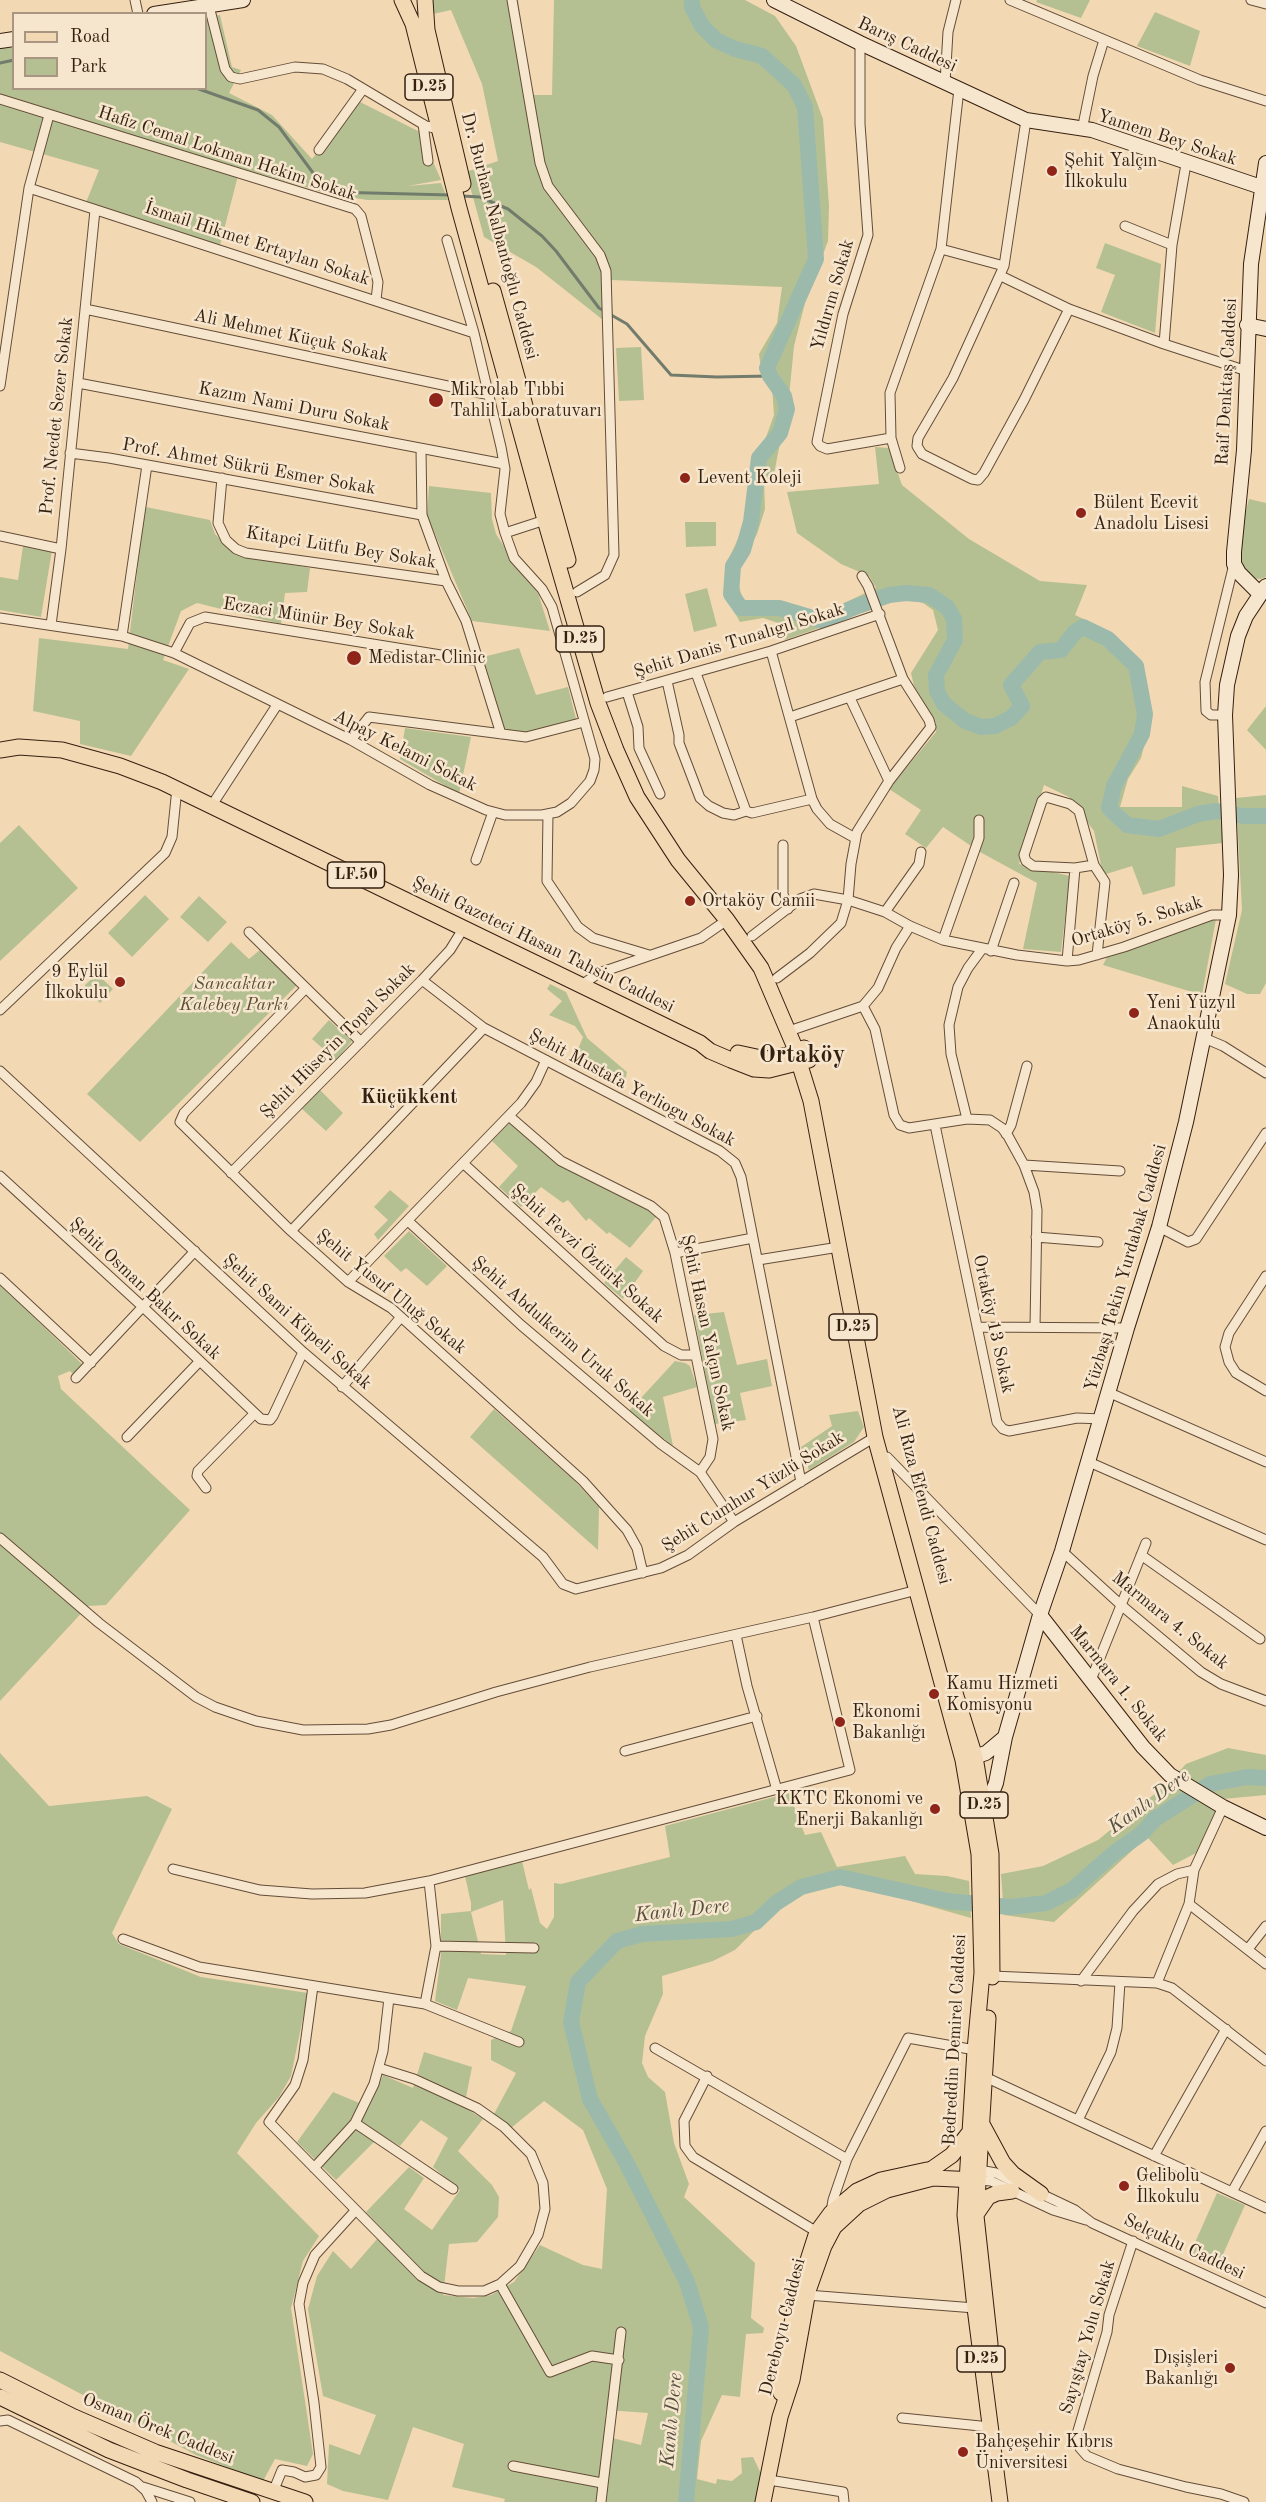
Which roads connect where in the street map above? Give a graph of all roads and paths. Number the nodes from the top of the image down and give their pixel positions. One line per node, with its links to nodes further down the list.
1 (243, 0): 11 (street)
2 (402, 0): 23 (main road, Dr. Burhan Nalbantoğlu Caddesi / D.25)
3 (425, 0): 29 (main road, Dr. Burhan Nalbantoğlu Caddesi / D.25)
4 (512, 0): 66 (street)
5 (774, 0): 14 (street, Barış Caddesi)
6 (956, 0): 15 (street)
7 (1010, 0): 9 (street)
8 (1251, 0): 10 (street)
9 (1029, 4): 13 (street)
10 (1266, 4)
11 (209, 6): 12 (street); 16 (street)
12 (168, 12)
13 (1104, 40): 19 (street); 24 (street)
14 (860, 43): 15 (street, Barış Caddesi); 50 (street, Yıldırım Sokak)
15 (945, 83): 17 (street, Barış Caddesi)
16 (363, 89): 22 (street); 25 (street)
17 (959, 89): 21 (street, Barış Caddesi); 37 (street)
18 (0, 99): 20 (street, Hafiz Cemal Lokman Hekim Sokak)
19 (1266, 101)
20 (50, 115): 31 (street); 39 (street, Hafiz Cemal Lokman Hekim Sokak)
21 (1026, 120): 24 (street, Yamem Bey Sokak); 38 (street)
22 (423, 124): 23 (street); 26 (street)
23 (439, 129): 29 (main road, Dr. Burhan Nalbantoğlu Caddesi / D.25)
24 (1082, 130): 28 (street, Yamem Bey Sokak)
25 (319, 150)
26 (428, 161)
27 (1266, 163): 30 (street, Raif Denktaş Caddesi)
28 (1186, 164): 30 (street, Yamem Bey Sokak); 36 (street)
29 (456, 177): 32 (main road, Dr. Burhan Nalbantoğlu Caddesi / D.25)
30 (1261, 187): 42 (street, Raif Denktaş Caddesi)
31 (29, 188): 33 (street, İsmail Hikmet Ertaylan Sokak); 48 (street)
32 (464, 207): 58 (main road, Dr. Burhan Nalbantoğlu Caddesi / D.25); 66 (main road, Dr. Burhan Nalbantoğlu Caddesi / D.25)
33 (96, 210): 39 (street, İsmail Hikmet Ertaylan Sokak); 40 (street, Prof. Necdet Sezer Sokak)
34 (1125, 226): 36 (street)
35 (447, 240): 44 (street, Alpay Kelami Sokak)
36 (1172, 245): 45 (street)
37 (941, 249): 38 (street); 50 (street)
38 (1003, 271): 41 (street); 41 (street)
39 (376, 300): 44 (street, İsmail Hikmet Ertaylan Sokak)
40 (85, 309): 47 (street, Prof. Necdet Sezer Sokak); 49 (street, Ali Mehmet Küçuk Sokak)
41 (1069, 309): 45 (street)
42 (1247, 325): 43 (street); 46 (street, Raif Denktaş Caddesi)
43 (1266, 329)
44 (474, 333): 49 (street, Alpay Kelami Sokak)
45 (1164, 345): 46 (street)
46 (1247, 371): 62 (street, Raif Denktaş Caddesi)
47 (78, 383): 51 (street, Kazım Nami Duru Sokak); 52 (street, Prof. Necdet Sezer Sokak)
48 (0, 386)
49 (490, 395): 53 (street, Alpay Kelami Sokak)
50 (891, 438): 55 (street)
51 (421, 448): 53 (street, Kazım Nami Duru Sokak); 57 (street)
52 (70, 453): 54 (street, Prof. Ahmet Sükrü Esmer Sokak); 61 (street, Prof. Necdet Sezer Sokak)
53 (504, 464): 59 (street, Alpay Kelami Sokak)
54 (147, 465): 56 (street, Prof. Ahmet Sükrü Esmer Sokak); 70 (street)
55 (900, 468)
56 (222, 478): 57 (street, Prof. Ahmet Sükrü Esmer Sokak); 64 (street, Kitapci Lütfu Bey Sokak)
57 (422, 515): 64 (street)
58 (545, 520): 59 (street); 107 (main road, Dr. Burhan Nalbantoğlu Caddesi / D.25)
59 (505, 533): 83 (street, Alpay Kelami Sokak)
60 (0, 536): 61 (street)
61 (61, 549): 69 (street, Prof. Necdet Sezer Sokak)
62 (1234, 564): 65 (street); 81 (street)
63 (862, 576): 67 (street)
64 (446, 581): 73 (street)
65 (1263, 590): 81 (street, Yüzbaşı Tekin Yurdabak Caddesi)
66 (577, 592): 78 (main road, Dr. Burhan Nalbantoğlu Caddesi / D.25)
67 (878, 611): 71 (street, Şehit Danis Tunalıgıl Sokak); 75 (street)
68 (0, 618): 69 (street, Alpay Kelami Sokak)
69 (51, 626): 70 (street, Alpay Kelami Sokak)
70 (122, 636): 72 (street, Alpay Kelami Sokak)
71 (771, 651): 74 (street, Şehit Danis Tunalıgıl Sokak); 82 (street)
72 (174, 653): 73 (street, Eczaci Münür Bey Sokak); 80 (street, Alpay Kelami Sokak)
73 (478, 661): 84 (street)
74 (696, 673): 76 (street, Şehit Danis Tunalıgıl Sokak); 92 (street)
75 (903, 679): 79 (street); 87 (street)
76 (667, 681): 77 (street, Şehit Danis Tunalıgıl Sokak); 92 (street)
77 (627, 692): 78 (street, Şehit Danis Tunalıgıl Sokak); 89 (street)
78 (607, 697): 111 (main road, Dr. Burhan Nalbantoğlu Caddesi / D.25)
79 (850, 698): 82 (street); 87 (street)
80 (277, 705): 85 (street, Alpay Kelami Sokak); 91 (street)
81 (1226, 715): 106 (street, Yüzbaşı Tekin Yurdabak Caddesi)
82 (790, 717): 90 (street)
83 (584, 722): 84 (street); 94 (street, Alpay Kelami Sokak)
84 (501, 734): 85 (street)
85 (351, 740): 93 (street, Alpay Kelami Sokak)
86 (0, 750): 88 (main road, Şehit Gazeteci Hasan Tahsin Caddesi / LF.50)
87 (889, 781): 96 (street)
88 (177, 789): 91 (main road, Şehit Gazeteci Hasan Tahsin Caddesi / LF.50); 122 (street)
89 (660, 794)
90 (812, 799): 92 (street); 96 (street)
91 (212, 805): 109 (main road, Şehit Gazeteci Hasan Tahsin Caddesi / LF.50)
92 (746, 811)
93 (494, 812): 94 (street, Alpay Kelami Sokak); 99 (street)
94 (548, 814): 114 (street)
95 (979, 820): 112 (street)
96 (855, 838): 103 (street)
97 (783, 845): 104 (street)
98 (921, 852): 105 (street)
99 (476, 860)
100 (1095, 865): 101 (street); 101 (street); 115 (street)
101 (1075, 868): 116 (street)
102 (1014, 883): 113 (street)
103 (848, 900): 104 (street, Ortaköy 5. Sokak); 105 (street, Ortaköy 5. Sokak); 117 (street)
104 (788, 909): 111 (street, Ortaköy 5. Sokak)
105 (885, 912): 108 (street, Ortaköy 5. Sokak)
106 (1229, 915): 115 (street, Ortaköy 5. Sokak); 125 (street, Yüzbaşı Tekin Yurdabak Caddesi)
107 (727, 920): 114 (street); 124 (main road, Dr. Burhan Nalbantoğlu Caddesi / D.25)
108 (910, 927): 112 (street, Ortaköy 5. Sokak); 121 (street)
109 (463, 929): 118 (street, Şehit Hüseyin Topal Sokak); 119 (main road, Şehit Gazeteci Hasan Tahsin Caddesi / LF.50)
110 (249, 932): 120 (street)
111 (752, 936): 117 (main road, Dr. Burhan Nalbantoğlu Caddesi / D.25)
112 (943, 940): 113 (street, Ortaköy 5. Sokak)
113 (987, 950): 116 (street, Ortaköy 5. Sokak); 136 (street)
114 (649, 955): 119 (street)
115 (1098, 955): 116 (street, Ortaköy 5. Sokak)
116 (1067, 961)
117 (777, 978): 124 (main road, Dr. Burhan Nalbantoğlu Caddesi / D.25)
118 (422, 980): 123 (street, Şehit Mustafa Yerliogu Sokak); 126 (street, Şehit Hüseyin Topal Sokak)
119 (580, 986): 127 (main road, Şehit Gazeteci Hasan Tahsin Caddesi / LF.50)
120 (306, 988): 126 (street); 145 (street, Şehit Yusuf Uluğ Sokak)
121 (863, 1006): 124 (street); 137 (street)
122 (0, 1010)
123 (484, 1028): 129 (street, Şehit Mustafa Yerliogu Sokak); 149 (street)
124 (794, 1030): 128 (main road, Ali Rıza Efendi Caddesi / D.25)
125 (1204, 1038): 133 (street); 148 (street, Yüzbaşı Tekin Yurdabak Caddesi)
126 (361, 1042): 145 (street, Şehit Hüseyin Topal Sokak)
127 (700, 1044): 128 (main road, Şehit Gazeteci Hasan Tahsin Caddesi / LF.50); 131 (main road, Şehit Gazeteci Hasan Tahsin Caddesi / LF.50)
128 (803, 1055): 131 (main road, Şehit Gazeteci Hasan Tahsin Caddesi / LF.50); 134 (main road, Ali Rıza Efendi Caddesi / D.25); 177 (main road, Ali Rıza Efendi Caddesi / D.25)
129 (546, 1060): 135 (street); 151 (street, Şehit Mustafa Yerliogu Sokak)
130 (1027, 1066): 139 (street)
131 (777, 1070): 134 (main road)
132 (0, 1071): 154 (street, Şehit Sami Küpeli Sokak)
133 (1266, 1072)
134 (809, 1094): 153 (main road, Ali Rıza Efendi Caddesi / D.25)
135 (509, 1116): 142 (street); 155 (street, Şehit Hasan Yalçın Sokak)
136 (968, 1119): 137 (street); 139 (street)
137 (935, 1125): 162 (street, Ortaköy 13 Sokak)
138 (1266, 1133): 140 (street)
139 (1006, 1134): 143 (street)
140 (1256, 1147): 141 (street); 148 (street)
141 (1266, 1154)
142 (464, 1164): 147 (street); 166 (street, Şehit Fevzi Öztürk Sokak)
143 (1024, 1165): 144 (street); 150 (street)
144 (1120, 1171)
145 (231, 1173): 149 (street, Şehit Yusuf Uluğ Sokak)
146 (0, 1176): 160 (street, Şehit Osman Bakır Sokak)
147 (408, 1221): 159 (street); 180 (street, Şehit Abdulkerim Uruk Sokak)
148 (1159, 1227): 164 (street, Yüzbaşı Tekin Yurdabak Caddesi)
149 (291, 1231): 159 (street, Şehit Yusuf Uluğ Sokak)
150 (1036, 1237): 152 (street); 163 (street)
151 (753, 1238): 155 (street); 156 (street, Şehit Mustafa Yerliogu Sokak)
152 (1098, 1242)
153 (839, 1247): 156 (street); 176 (main road, Ali Rıza Efendi Caddesi / D.25)
154 (195, 1251): 160 (street); 165 (street, Şehit Sami Küpeli Sokak)
155 (675, 1252): 166 (street, Şehit Hasan Yalçın Sokak)
156 (758, 1260): 181 (street, Şehit Mustafa Yerliogu Sokak)
157 (1266, 1276): 171 (street)
158 (0, 1278): 168 (street)
159 (348, 1282): 161 (street, Şehit Yusuf Uluğ Sokak)
160 (143, 1307): 167 (street, Şehit Osman Bakır Sokak); 168 (street)
161 (401, 1317): 170 (street); 189 (street, Şehit Yusuf Uluğ Sokak)
162 (977, 1327): 163 (street); 174 (street, Ortaköy 13 Sokak)
163 (1035, 1327): 164 (street)
164 (1126, 1328): 172 (street, Yüzbaşı Tekin Yurdabak Caddesi)
165 (303, 1352): 170 (street, Şehit Sami Küpeli Sokak); 173 (street, Şehit Osman Bakır Sokak)
166 (695, 1355): 180 (street, Şehit Hasan Yalçın Sokak)
167 (199, 1362): 173 (street, Şehit Osman Bakır Sokak); 175 (street)
168 (91, 1363): 169 (street)
169 (76, 1378)
170 (342, 1387): 190 (street, Şehit Sami Küpeli Sokak)
171 (1266, 1391)
172 (1110, 1393): 174 (street, Yüzbaşı Tekin Yurdabak Caddesi); 179 (street)
173 (254, 1414): 182 (street)
174 (1102, 1419): 178 (street, Yüzbaşı Tekin Yurdabak Caddesi)
175 (127, 1437)
176 (875, 1437): 181 (street, Şehit Cumhur Yüzlü Sokak); 191 (main road, Ali Rıza Efendi Caddesi / D.25)
177 (887, 1457): 193 (street); 202 (main road, Ali Rıza Efendi Caddesi / D.25)
178 (1089, 1462): 185 (street); 187 (street, Yüzbaşı Tekin Yurdabak Caddesi)
179 (1266, 1462)
180 (700, 1472): 183 (street)
181 (801, 1482): 183 (street, Şehit Cumhur Yüzlü Sokak)
182 (206, 1488)
183 (734, 1522): 189 (street, Şehit Cumhur Yüzlü Sokak)
184 (0, 1538): 195 (street)
185 (1266, 1540)
186 (1146, 1543): 188 (street)
187 (1062, 1551): 192 (street, Marmara 4. Sokak); 193 (street, Yüzbaşı Tekin Yurdabak Caddesi)
188 (1141, 1555): 192 (street); 196 (street)
189 (643, 1573): 190 (street, Şehit Cumhur Yüzlü Sokak)
190 (576, 1588)
191 (917, 1590): 194 (street); 202 (main road, Ali Rıza Efendi Caddesi / D.25)
192 (1120, 1605): 197 (street); 198 (street, Marmara 4. Sokak)
193 (1040, 1615): 197 (street, Marmara 1. Sokak); 200 (street, Yüzbaşı Tekin Yurdabak Caddesi)
194 (813, 1617): 195 (street); 203 (street)
195 (736, 1635): 199 (street)
196 (1260, 1639)
197 (1091, 1680): 204 (street, Marmara 1. Sokak)
198 (1266, 1701)
199 (757, 1716): 201 (street); 203 (street)
200 (1005, 1737): 202 (street); 205 (street, Yüzbaşı Tekin Yurdabak Caddesi)
201 (625, 1751)
202 (969, 1759): 205 (main road, Bedreddin Demirel Caddesi / D.25); 207 (main road, Bedreddin Demirel Caddesi / D.25)
203 (777, 1790): 210 (street)
204 (1223, 1807): 206 (street, Marmara 1. Sokak); 209 (street)
205 (985, 1811): 207 (main road, Bedreddin Demirel Caddesi / D.25)
206 (1266, 1828)
207 (985, 1854): 212 (main road, Bedreddin Demirel Caddesi / D.25)
208 (173, 1869): 210 (street)
209 (1194, 1870): 211 (street); 220 (street)
210 (429, 1881): 215 (street)
211 (1189, 1904): 217 (street); 222 (street)
212 (987, 1926): 219 (main road, Bedreddin Demirel Caddesi / D.25); 229 (main road, Bedreddin Demirel Caddesi / D.25)
213 (1266, 1926): 217 (street)
214 (123, 1940): 223 (street)
215 (435, 1946): 216 (street); 225 (street)
216 (534, 1948)
217 (1248, 1949): 218 (street)
218 (1266, 1964)
219 (992, 1976): 220 (street); 233 (main road, Bedreddin Demirel Caddesi / D.25)
220 (1081, 1981): 221 (street)
221 (1120, 1982): 222 (street); 234 (street)
222 (1157, 1983): 226 (street)
223 (313, 1986): 224 (street); 241 (street)
224 (389, 1998): 225 (street); 231 (street)
225 (425, 2004): 227 (street)
226 (1226, 2029): 230 (street); 239 (street)
227 (519, 2042)
228 (655, 2048): 232 (street)
229 (975, 2050): 238 (main road, Bedreddin Demirel Caddesi / D.25); 240 (street)
230 (1266, 2061)
231 (379, 2068): 235 (street); 255 (street)
232 (707, 2076): 240 (street); 253 (street)
233 (983, 2076): 234 (street); 236 (main road, Bedreddin Demirel Caddesi / D.25)
234 (1078, 2120): 239 (street)
235 (355, 2123): 241 (street); 244 (street)
236 (982, 2123): 243 (main road, Bedreddin Demirel Caddesi / D.25); 247 (main road)
237 (1266, 2131): 246 (street)
238 (969, 2133): 242 (main road); 243 (main road, Bedreddin Demirel Caddesi / D.25)
239 (1154, 2156): 246 (street)
240 (847, 2159): 250 (street)
241 (314, 2168): 249 (street)
242 (933, 2174): 243 (main road, Dereboyu Caddesi); 250 (main road, Dereboyu Caddesi); 251 (main road); 256 (main road, Dereboyu Caddesi)
243 (973, 2175): 245 (street, Selçuklu Caddesi); 247 (street, Selçuklu Caddesi); 251 (main road, D.25)
244 (453, 2189)
245 (1012, 2191): 251 (main road); 252 (street, Selçuklu Caddesi)
246 (1232, 2192): 248 (street)
247 (1041, 2194): 252 (street, Selçuklu Caddesi)
248 (1266, 2208)
249 (355, 2211): 255 (street); 271 (street)
250 (831, 2213): 253 (main road, Dereboyu Caddesi)
251 (970, 2216): 258 (main road, D.25); 280 (main road, D.25)
252 (1089, 2221): 254 (street, Selçuklu Caddesi)
253 (817, 2232): 263 (main road, Dereboyu Caddesi)
254 (1133, 2241): 257 (street, Selçuklu Caddesi); 281 (street, Sayıştay Yolu Sokak)
255 (500, 2284): 260 (street)
256 (807, 2295): 258 (street); 263 (main road, Dereboyu Caddesi)
257 (1266, 2303)
258 (975, 2308): 266 (main road, D.25)
259 (621, 2332): 260 (street)
260 (619, 2360): 269 (street)
261 (0, 2380): 271 (main road, Osman Örek Caddesi)
262 (0, 2397): 275 (main road, Osman Örek Caddesi)
263 (780, 2417): 268 (main road, Dereboyu Caddesi)
264 (902, 2418): 266 (street)
265 (4, 2420): 270 (street)
266 (990, 2427): 279 (main road, D.25)
267 (513, 2466): 269 (street)
268 (769, 2480): 272 (street); 278 (main road, Dereboyu Caddesi)
269 (602, 2483): 277 (street)
270 (143, 2487): 273 (street); 274 (street)
271 (273, 2492): 276 (main road, Osman Örek Caddesi)
272 (844, 2497)
273 (152, 2502)
274 (190, 2502)
275 (252, 2502)
276 (306, 2502)
277 (601, 2502)
278 (763, 2502)
279 (1000, 2502)
280 (1008, 2502)
281 (1244, 2502)

